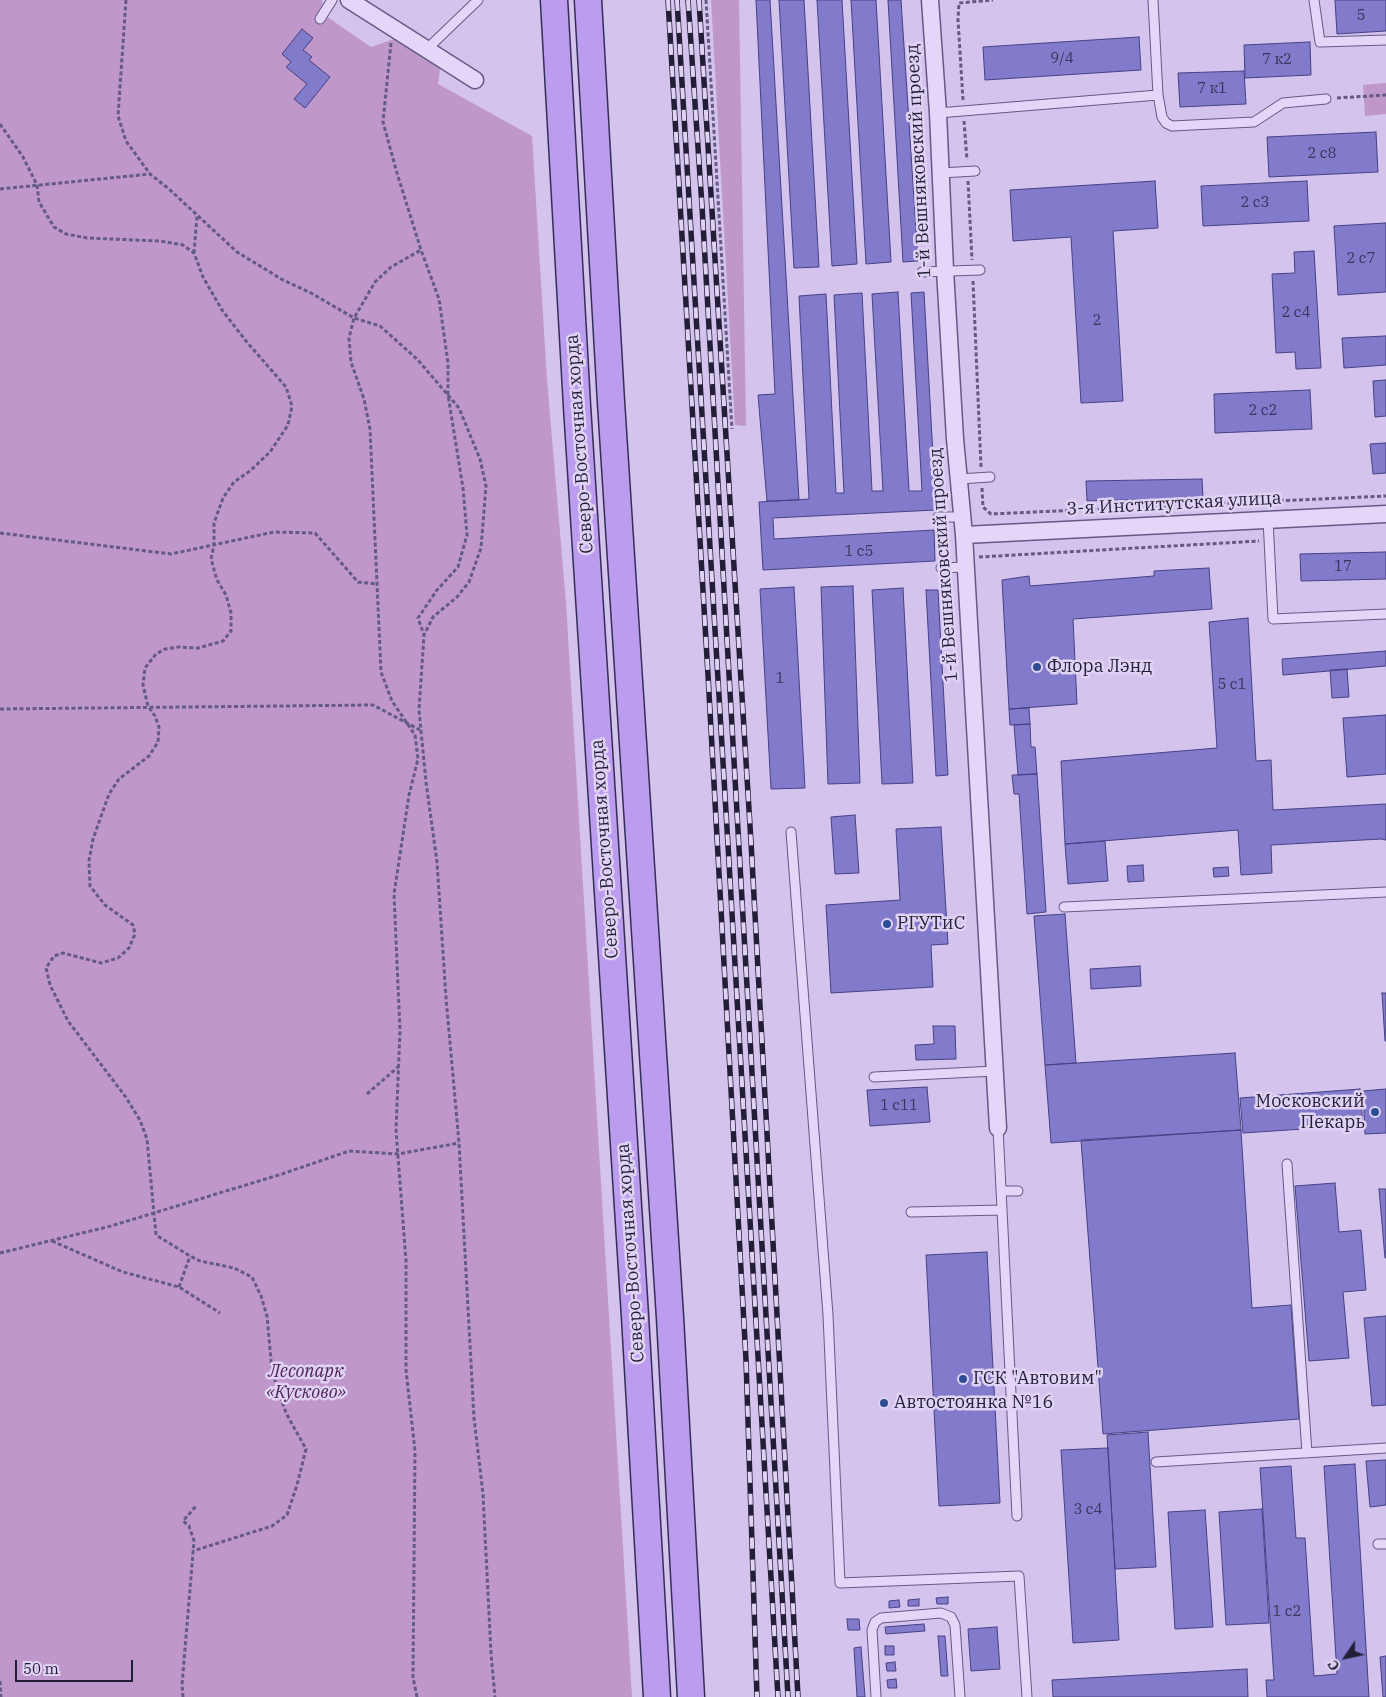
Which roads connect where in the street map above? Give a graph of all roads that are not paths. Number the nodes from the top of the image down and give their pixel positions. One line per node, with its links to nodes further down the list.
1 (332, 0): 9 (lane)
2 (349, 0): 11 (street)
3 (478, 0): 11 (lane)
4 (554, 0): 46 (main road, Северо-Восточная хорда)
5 (588, 0): 47 (main road, Северо-Восточная хорда)
6 (930, 0): 15 (street, 1-й Вешняковский проезд)
7 (1153, 0): 13 (lane)
8 (1314, 0): 10 (lane)
9 (320, 19)
10 (1386, 40)
11 (427, 50): 12 (street)
12 (475, 80)
13 (1158, 95): 14 (lane); 15 (lane)
14 (1326, 99)
15 (938, 113): 17 (street, 1-й Вешняковский проезд)
16 (971, 171): 17 (lane)
17 (941, 173): 18 (street, 1-й Вешняковский проезд)
18 (945, 270): 19 (lane); 20 (lane); 22 (street, 1-й Вешняковский проезд)
19 (976, 270)
20 (922, 272)
21 (986, 477): 22 (lane)
22 (959, 479): 25 (street, 1-й Вешняковский проезд)
23 (1386, 514): 26 (street, 3-я Институтская улица)
24 (938, 517): 25 (lane)
25 (962, 517): 27 (street, 1-й Вешняковский проезд)
26 (1268, 519): 27 (street, 3-я Институтская улица); 30 (lane)
27 (964, 535): 28 (street, 1-й Вешняковский проезд)
28 (966, 562): 29 (lane); 34 (street, 1-й Вешняковский проезд)
29 (941, 568)
30 (1386, 614)
31 (791, 832): 50 (lane)
32 (1386, 892): 33 (lane)
33 (1064, 907)
34 (995, 1071): 35 (lane); 36 (street, 1-й Вешняковский проезд)
35 (874, 1077)
36 (998, 1128): 38 (lane)
37 (1287, 1164): 43 (lane)
38 (1001, 1191): 39 (lane); 40 (lane)
39 (1018, 1191)
40 (1002, 1210): 41 (lane); 45 (lane)
41 (911, 1212)
42 (1386, 1448): 43 (lane)
43 (1307, 1453): 44 (lane)
44 (1156, 1462)
45 (1017, 1516)
46 (657, 1697)
47 (691, 1697)
48 (876, 1697): 49 (lane)
49 (960, 1697)
50 (1026, 1697)

